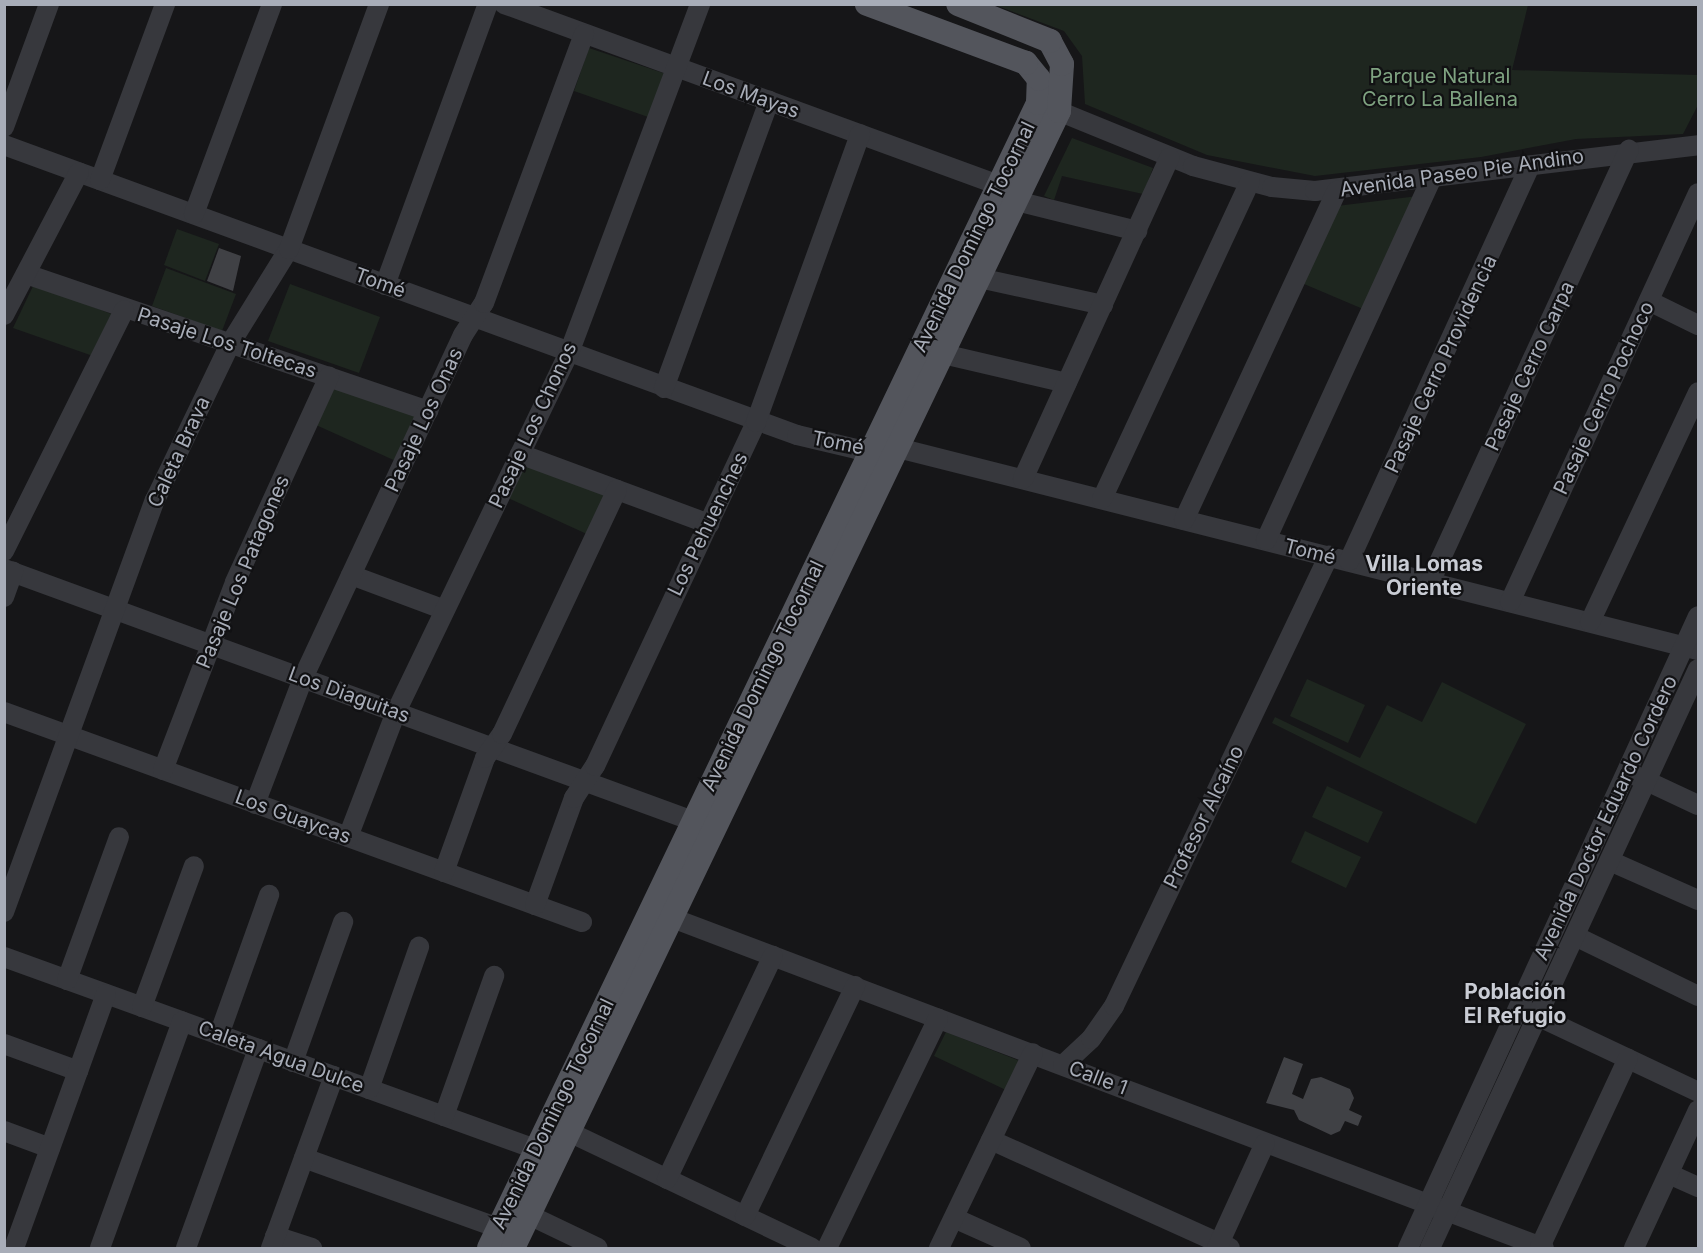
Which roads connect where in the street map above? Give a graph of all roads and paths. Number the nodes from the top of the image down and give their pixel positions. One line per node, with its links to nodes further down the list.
1 (50, 4): 14 (street)
2 (165, 4): 22 (street)
3 (272, 4): 28 (street)
4 (379, 4): 30 (street, Caleta Brava)
5 (488, 4): 33 (street)
6 (504, 4): 10 (street, Los Mayas)
7 (700, 4): 11 (street, Pasaje Los Chonos)
8 (867, 4): 13 (main road)
9 (958, 4): 13 (main road)
10 (584, 34): 11 (street, Los Mayas); 38 (street, Pasaje Los Onas)
11 (676, 67): 12 (street, Los Mayas); 41 (street, Pasaje Los Chonos)
12 (770, 101): 15 (street, Los Mayas); 45 (street)
13 (1049, 107): 19 (street, Avenida Paseo Pie Andino); 26 (main road, Avenida Domingo Tocornal)
14 (4, 127)
15 (860, 134): 26 (street, Los Mayas); 48 (street, Los Pehuenches)
16 (4, 145): 21 (street, Tomé)
17 (1698, 145): 18 (street, Avenida Paseo Pie Andino)
18 (1629, 150): 20 (street, Avenida Paseo Pie Andino); 63 (street, Pasaje Cerro Carpa)
19 (1169, 158): 24 (street, Avenida Paseo Pie Andino); 29 (street)
20 (1530, 165): 23 (street, Avenida Paseo Pie Andino); 60 (street, Pasaje Cerro Providencia)
21 (79, 172): 22 (street, Tomé); 31 (street)
22 (100, 180): 28 (street, Tomé)
23 (1430, 181): 25 (street, Avenida Paseo Pie Andino); 57 (street)
24 (1250, 182): 25 (street, Avenida Paseo Pie Andino); 54 (street)
25 (1336, 191): 55 (street)
26 (1007, 193): 29 (street, Los Mayas); 32 (main road, Avenida Domingo Tocornal); 50 (main road, Avenida Domingo Tocornal)
27 (1698, 193): 34 (street, Pasaje Cerro Pochoco)
28 (194, 214): 30 (street, Tomé)
29 (1137, 231): 35 (street)
30 (290, 249): 33 (street, Tomé); 40 (street, Caleta Brava)
31 (26, 274): 36 (street, Pasaje Los Toltecas); 37 (street)
32 (979, 278): 35 (street); 42 (main road, Avenida Domingo Tocornal)
33 (386, 285): 38 (street, Tomé)
34 (1649, 301): 39 (street); 65 (street, Pasaje Cerro Pochoco)
35 (1103, 305): 44 (street)
36 (124, 310): 40 (street, Pasaje Los Toltecas); 58 (street)
37 (4, 315)
38 (474, 318): 41 (street, Tomé); 47 (street, Pasaje Los Onas)
39 (1698, 325)
40 (230, 344): 43 (street, Pasaje Los Toltecas); 66 (street, Caleta Brava)
41 (569, 353): 45 (street, Tomé); 51 (street, Pasaje Los Chonos)
42 (943, 354): 44 (street); 49 (main road, Avenida Domingo Tocornal)
43 (329, 376): 47 (street, Pasaje Los Toltecas); 70 (street, Pasaje Los Patagones)
44 (1067, 383): 52 (street)
45 (664, 388): 48 (street, Tomé)
46 (1698, 392): 69 (street)
47 (428, 411): 62 (street, Pasaje Los Onas)
48 (756, 422): 50 (street, Tomé); 56 (street, Los Pehuenches)
49 (898, 448): 50 (street, Tomé); 52 (street, Tomé); 94 (main road, Avenida Domingo Tocornal)
50 (872, 450): 84 (main road, Avenida Domingo Tocornal)
51 (520, 454): 53 (street); 67 (street, Pasaje Los Chonos)
52 (1023, 479): 54 (street, Tomé)
53 (617, 490): 56 (street); 77 (street)
54 (1102, 499): 55 (street, Tomé)
55 (1184, 520): 57 (street, Tomé)
56 (709, 524): 81 (street, Los Pehuenches)
57 (1266, 540): 59 (street, Tomé)
58 (4, 551)
59 (1329, 556): 60 (street, Tomé); 117 (street, Profesor Alcaíno)
60 (1349, 561): 63 (street, Tomé)
61 (9, 570): 64 (street); 66 (street, Los Diaguitas)
62 (351, 575): 67 (street); 73 (street, Pasaje Los Onas)
63 (1430, 582): 65 (street, Tomé)
64 (4, 597)
65 (1510, 602): 69 (street, Tomé)
66 (114, 609): 70 (street, Los Diaguitas); 76 (street, Caleta Brava)
67 (445, 610): 75 (street, Pasaje Los Chonos)
68 (1698, 616): 71 (street, Avenida Doctor Eduardo Cordero)
69 (1590, 622): 71 (street, Tomé)
70 (211, 644): 73 (street, Los Diaguitas); 78 (street, Pasaje Los Patagones)
71 (1691, 648): 79 (street, Avenida Doctor Eduardo Cordero)
72 (1698, 669): 80 (street, Avenida Doctor Eduardo Cordero)
73 (303, 678): 75 (street, Los Diaguitas); 82 (street, Pasaje Los Onas)
74 (4, 712): 76 (street, Los Guaycas)
75 (396, 712): 77 (street, Los Diaguitas); 86 (street, Pasaje Los Chonos)
76 (68, 735): 78 (street, Los Guaycas); 93 (street, Caleta Brava)
77 (492, 747): 81 (street, Los Diaguitas); 89 (street)
78 (163, 770): 82 (street, Los Guaycas)
79 (1627, 772): 80 (street); 107 (street, Avenida Doctor Eduardo Cordero)
80 (1647, 781): 83 (street); 87 (street, Avenida Doctor Eduardo Cordero)
81 (585, 782): 84 (street, Los Diaguitas); 92 (street, Los Pehuenches)
82 (255, 804): 86 (street, Los Guaycas)
83 (1698, 805)
84 (693, 821): 94 (main road, Avenida Domingo Tocornal)
85 (119, 837): 102 (street)
86 (348, 837): 89 (street, Los Guaycas)
87 (1610, 861): 91 (street); 97 (street, Avenida Doctor Eduardo Cordero)
88 (194, 866): 106 (street)
89 (444, 872): 92 (street, Los Guaycas)
90 (269, 895): 111 (street)
91 (1698, 900)
92 (535, 905): 96 (street, Los Guaycas)
93 (4, 912)
94 (661, 913): 99 (street, Calle 1); 125 (main road, Avenida Domingo Tocornal); 129 (main road, Avenida Domingo Tocornal)
95 (343, 922): 116 (street)
96 (582, 922)
97 (1575, 936): 105 (street); 108 (street, Avenida Doctor Eduardo Cordero)
98 (419, 947): 120 (street)
99 (773, 956): 103 (street, Calle 1); 132 (street)
100 (4, 957): 102 (street, Caleta Agua Dulce)
101 (494, 976): 123 (street)
102 (67, 980): 104 (street, Caleta Agua Dulce)
103 (855, 986): 109 (street, Calle 1); 137 (street)
104 (106, 994): 106 (street, Caleta Agua Dulce); 118 (street)
105 (1698, 996)
106 (142, 1007): 110 (street, Caleta Agua Dulce)
107 (1519, 1007): 108 (street); 134 (street, Avenida Doctor Eduardo Cordero)
108 (1538, 1016): 115 (street); 135 (street, Avenida Doctor Eduardo Cordero)
109 (938, 1018): 114 (street, Calle 1); 149 (street)
110 (182, 1021): 111 (street, Caleta Agua Dulce); 144 (street)
111 (219, 1035): 113 (street, Caleta Agua Dulce)
112 (4, 1044): 118 (street)
113 (258, 1049): 116 (street, Caleta Agua Dulce); 145 (street)
114 (1033, 1053): 117 (street, Calle 1); 126 (street)
115 (1628, 1058): 121 (street); 154 (street)
116 (293, 1062): 119 (street, Caleta Agua Dulce)
117 (1063, 1065): 127 (street, Calle 1)
118 (78, 1071): 128 (street)
119 (334, 1076): 120 (street, Caleta Agua Dulce); 130 (street)
120 (369, 1089): 123 (street, Caleta Agua Dulce)
121 (1698, 1092)
122 (1698, 1110): 131 (street)
123 (444, 1116): 129 (street, Caleta Agua Dulce)
124 (4, 1131): 128 (street)
125 (569, 1132): 129 (main road, Avenida Domingo Tocornal); 132 (street)
126 (991, 1140): 138 (street); 142 (street)
127 (1265, 1143): 134 (street, Calle 1); 142 (street)
128 (51, 1148): 143 (street)
129 (546, 1153): 136 (main road, Avenida Domingo Tocornal); 139 (main road, Avenida Domingo Tocornal)
130 (304, 1158): 139 (street); 140 (street)
131 (1669, 1174): 133 (street); 155 (street)
132 (667, 1179): 137 (street)
133 (1698, 1187)
134 (1427, 1205): 135 (street, Calle 1); 152 (street, Avenida Doctor Eduardo Cordero)
135 (1447, 1211): 153 (street, Avenida Doctor Eduardo Cordero); 154 (street, Calle 1)
136 (529, 1215): 147 (main road, Avenida Domingo Tocornal); 148 (street)
137 (745, 1216): 141 (street)
138 (954, 1218): 150 (street); 151 (street)
139 (493, 1238)
140 (273, 1242): 146 (street)
141 (799, 1246)
142 (1222, 1247)
143 (14, 1248)
144 (100, 1248)
145 (186, 1248)
146 (312, 1248)
147 (513, 1248)
148 (598, 1248)
149 (827, 1248)
150 (939, 1248)
151 (1021, 1248)
152 (1408, 1248)
153 (1430, 1248)
154 (1542, 1248)
155 (1634, 1248)

